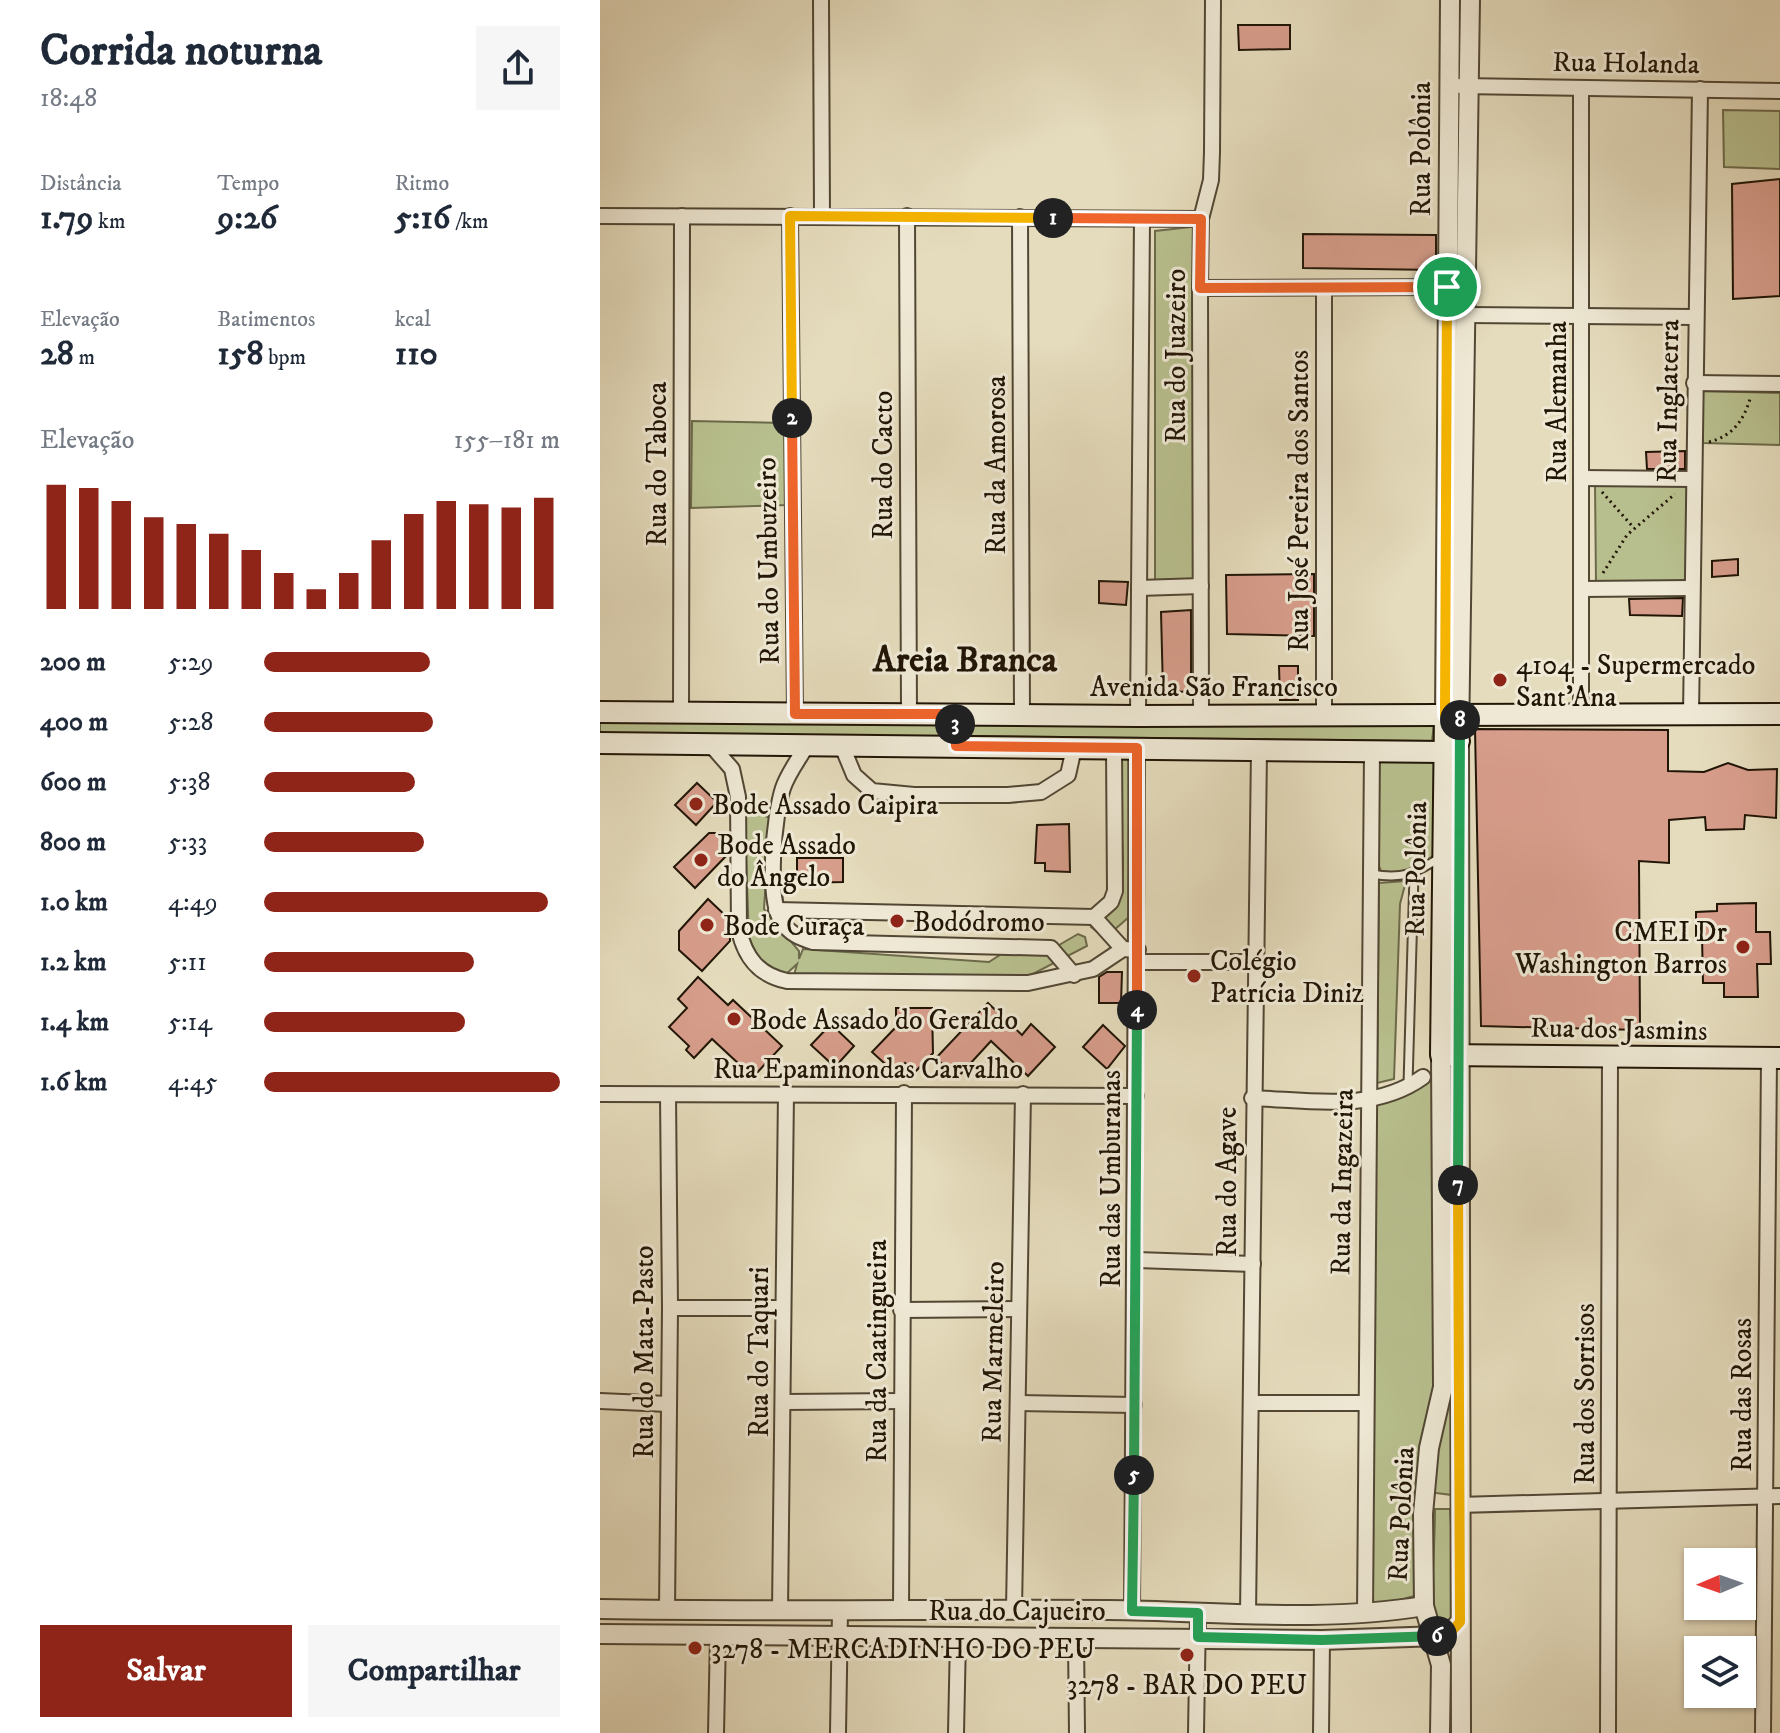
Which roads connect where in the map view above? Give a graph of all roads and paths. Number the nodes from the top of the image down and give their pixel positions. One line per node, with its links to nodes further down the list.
1 (821, 0): 10 (street)
2 (1213, 0): 16 (street, Rua do Juazeiro)
3 (1450, 0): 5 (street, Rua Polônia)
4 (1470, 0): 6 (street, Rua Polônia)
5 (1448, 86): 6 (street, Rua Holanda); 18 (street, Rua Polônia)
6 (1471, 86): 7 (street, Rua Holanda); 21 (street, Rua Polônia)
7 (1581, 88): 8 (street, Rua Holanda); 22 (street, Rua Alemanha)
8 (1700, 89): 9 (street, Rua Holanda); 23 (street, Rua Inglaterra)
9 (1780, 91)
10 (822, 215): 13 (street); 14 (street)
11 (600, 216): 12 (street)
12 (682, 216): 13 (street); 37 (street, Rua do Taboca)
13 (790, 216): 41 (street, Rua do Umbuzeiro)
14 (907, 216): 15 (street); 38 (street, Rua do Cacto)
15 (1020, 217): 17 (street); 39 (street, Rua da Amorosa)
16 (1201, 219): 17 (street); 19 (street, Rua do Juazeiro)
17 (1142, 220): 33 (street, Rua do Juazeiro)
18 (1447, 287): 20 (street); 44 (street, Rua Polônia)
19 (1200, 288): 20 (street); 32 (street, Rua do Juazeiro)
20 (1324, 289): 40 (street, Rua José Pereira dos Santos)
21 (1467, 315): 22 (street); 44 (street, Rua Polônia)
22 (1582, 317): 23 (street); 29 (street, Rua Alemanha)
23 (1694, 317): 24 (street, Rua Inglaterra)
24 (1694, 383): 25 (street); 27 (street, Rua Inglaterra)
25 (1751, 384): 26 (street); 27 (path)
26 (1780, 384)
27 (1693, 443): 28 (street, Rua Inglaterra)
28 (1692, 479): 29 (street); 34 (street, Rua Inglaterra)
29 (1588, 480): 31 (path); 35 (street, Rua Alemanha)
30 (1679, 490): 31 (path)
31 (1635, 529): 35 (path)
32 (1201, 586): 33 (street); 43 (street, Rua do Juazeiro)
33 (1139, 588): 47 (street, Rua do Juazeiro)
34 (1691, 588): 35 (street); 45 (street, Rua Inglaterra)
35 (1588, 589): 48 (street, Rua Alemanha)
36 (600, 712): 37 (main road, Avenida São Francisco)
37 (681, 712): 41 (main road, Avenida São Francisco)
38 (909, 713): 41 (main road, Avenida São Francisco); 42 (main road, Avenida São Francisco)
39 (1022, 713): 42 (main road, Avenida São Francisco); 47 (main road, Avenida São Francisco)
40 (1324, 713): 43 (main road, Avenida São Francisco); 44 (main road, Avenida São Francisco)
41 (795, 714)
42 (954, 714): 53 (street)
43 (1201, 714): 47 (main road, Avenida São Francisco)
44 (1453, 714): 48 (main road, Avenida São Francisco); 54 (main road, Rua Polônia)
45 (1691, 714): 46 (main road, Avenida São Francisco); 48 (main road, Avenida São Francisco)
46 (1780, 714)
47 (1138, 716)
48 (1581, 716)
49 (600, 743): 50 (main road)
50 (710, 744): 51 (main road); 67 (street)
51 (807, 745): 52 (main road); 63 (street)
52 (842, 746): 53 (main road); 55 (street)
53 (956, 746): 55 (main road)
54 (1452, 747): 59 (main road); 60 (main road, Rua Polônia); 68 (street, Rua Polônia)
55 (1074, 748): 57 (main road)
56 (1137, 748): 57 (main road); 58 (main road); 65 (street, Rua das Umburanas)
57 (1114, 749): 64 (street)
58 (1259, 750): 59 (main road); 66 (street, Rua do Agave)
59 (1372, 751): 61 (street, Rua da Ingazeira)
60 (1443, 855): 62 (lane); 68 (main road, Rua Polônia)
61 (1370, 873): 62 (lane); 80 (street, Rua da Ingazeira)
62 (1414, 874): 72 (lane)
63 (776, 910): 64 (street); 67 (street)
64 (1094, 917): 65 (street)
65 (1133, 954): 66 (street); 67 (street); 78 (street, Rua das Umburanas)
66 (1256, 962): 79 (street, Rua do Agave)
67 (1074, 975)
68 (1450, 1054): 69 (main road, Rua dos Jasmins); 97 (street, Rua Polônia); 98 (street, Rua Polônia)
69 (1610, 1055): 70 (main road, Rua dos Jasmins); 96 (street, Rua dos Sorrisos)
70 (1775, 1058): 95 (street, Rua das Rosas)
71 (1423, 1077): 72 (street)
72 (1408, 1087): 80 (street)
73 (786, 1092): 74 (street, Rua Epaminondas Carvalho); 77 (street, Rua Epaminondas Carvalho); 84 (street, Rua do Taquari)
74 (904, 1093): 76 (street, Rua Epaminondas Carvalho); 86 (street, Rua da Caatingueira)
75 (600, 1094): 77 (street, Rua Epaminondas Carvalho)
76 (1023, 1094): 78 (street, Rua Epaminondas Carvalho); 85 (street, Rua Marmeleiro)
77 (668, 1095): 83 (street, Rua do Mata-Pasto)
78 (1136, 1096): 81 (street, Rua das Umburanas)
79 (1252, 1098): 80 (street); 82 (street, Rua do Agave)
80 (1368, 1102): 92 (street, Rua da Ingazeira)
81 (1137, 1260): 82 (street); 94 (street, Rua das Umburanas)
82 (1253, 1264): 91 (street, Rua do Agave)
83 (670, 1308): 84 (street); 93 (street, Rua do Mata-Pasto)
84 (783, 1308): 89 (street, Rua do Taquari)
85 (1019, 1309): 86 (street); 90 (street, Rua Marmeleiro)
86 (901, 1310): 88 (street, Rua da Caatingueira)
87 (600, 1401): 93 (street)
88 (901, 1401): 89 (street); 101 (street, Rua da Caatingueira)
89 (784, 1402): 104 (street, Rua do Taquari)
90 (1018, 1403): 94 (street); 103 (street, Rua Marmeleiro)
91 (1253, 1403): 92 (street); 109 (street, Rua do Agave)
92 (1365, 1403): 108 (street, Rua da Ingazeira)
93 (668, 1404): 102 (street, Rua do Mata-Pasto)
94 (1134, 1405): 106 (street, Rua das Umburanas)
95 (1773, 1496): 96 (street); 128 (street, Rua das Rosas)
96 (1610, 1501): 97 (street); 127 (street, Rua dos Sorrisos)
97 (1459, 1505): 98 (street); 110 (street, Rua Polônia)
98 (1423, 1514): 99 (street, Rua Polônia)
99 (1424, 1606): 108 (street, Rua do Cajueiro); 114 (street, Rua Polônia)
100 (600, 1609): 102 (street, Rua do Cajueiro)
101 (901, 1609): 103 (street, Rua do Cajueiro); 105 (street, Rua do Cajueiro)
102 (667, 1610): 104 (street, Rua do Cajueiro)
103 (1014, 1610): 106 (street, Rua do Cajueiro)
104 (780, 1611): 105 (street, Rua do Cajueiro)
105 (840, 1611): 113 (street)
106 (1132, 1611): 107 (street, Rua do Cajueiro)
107 (1198, 1613): 109 (street, Rua do Cajueiro); 115 (street)
108 (1365, 1613): 109 (street, Rua do Cajueiro)
109 (1248, 1614)
110 (1460, 1622): 114 (street); 126 (street, Rua Polônia)
111 (600, 1634): 112 (street, Rua do Cajueiro)
112 (718, 1636): 113 (street, Rua do Cajueiro); 119 (street)
113 (841, 1636): 116 (street, Rua do Cajueiro); 120 (street)
114 (1434, 1636): 118 (street, Rua do Cajueiro); 125 (street, Rua Polônia)
115 (1198, 1637): 117 (street, Rua do Cajueiro); 118 (street, Rua do Cajueiro); 123 (street)
116 (958, 1638): 117 (street, Rua do Cajueiro); 121 (street)
117 (1076, 1639): 122 (street)
118 (1322, 1640): 124 (street)
119 (716, 1733)
120 (838, 1733)
121 (956, 1733)
122 (1077, 1733)
123 (1196, 1733)
124 (1321, 1733)
125 (1440, 1733)
126 (1461, 1733)
127 (1608, 1733)
128 (1763, 1733)

